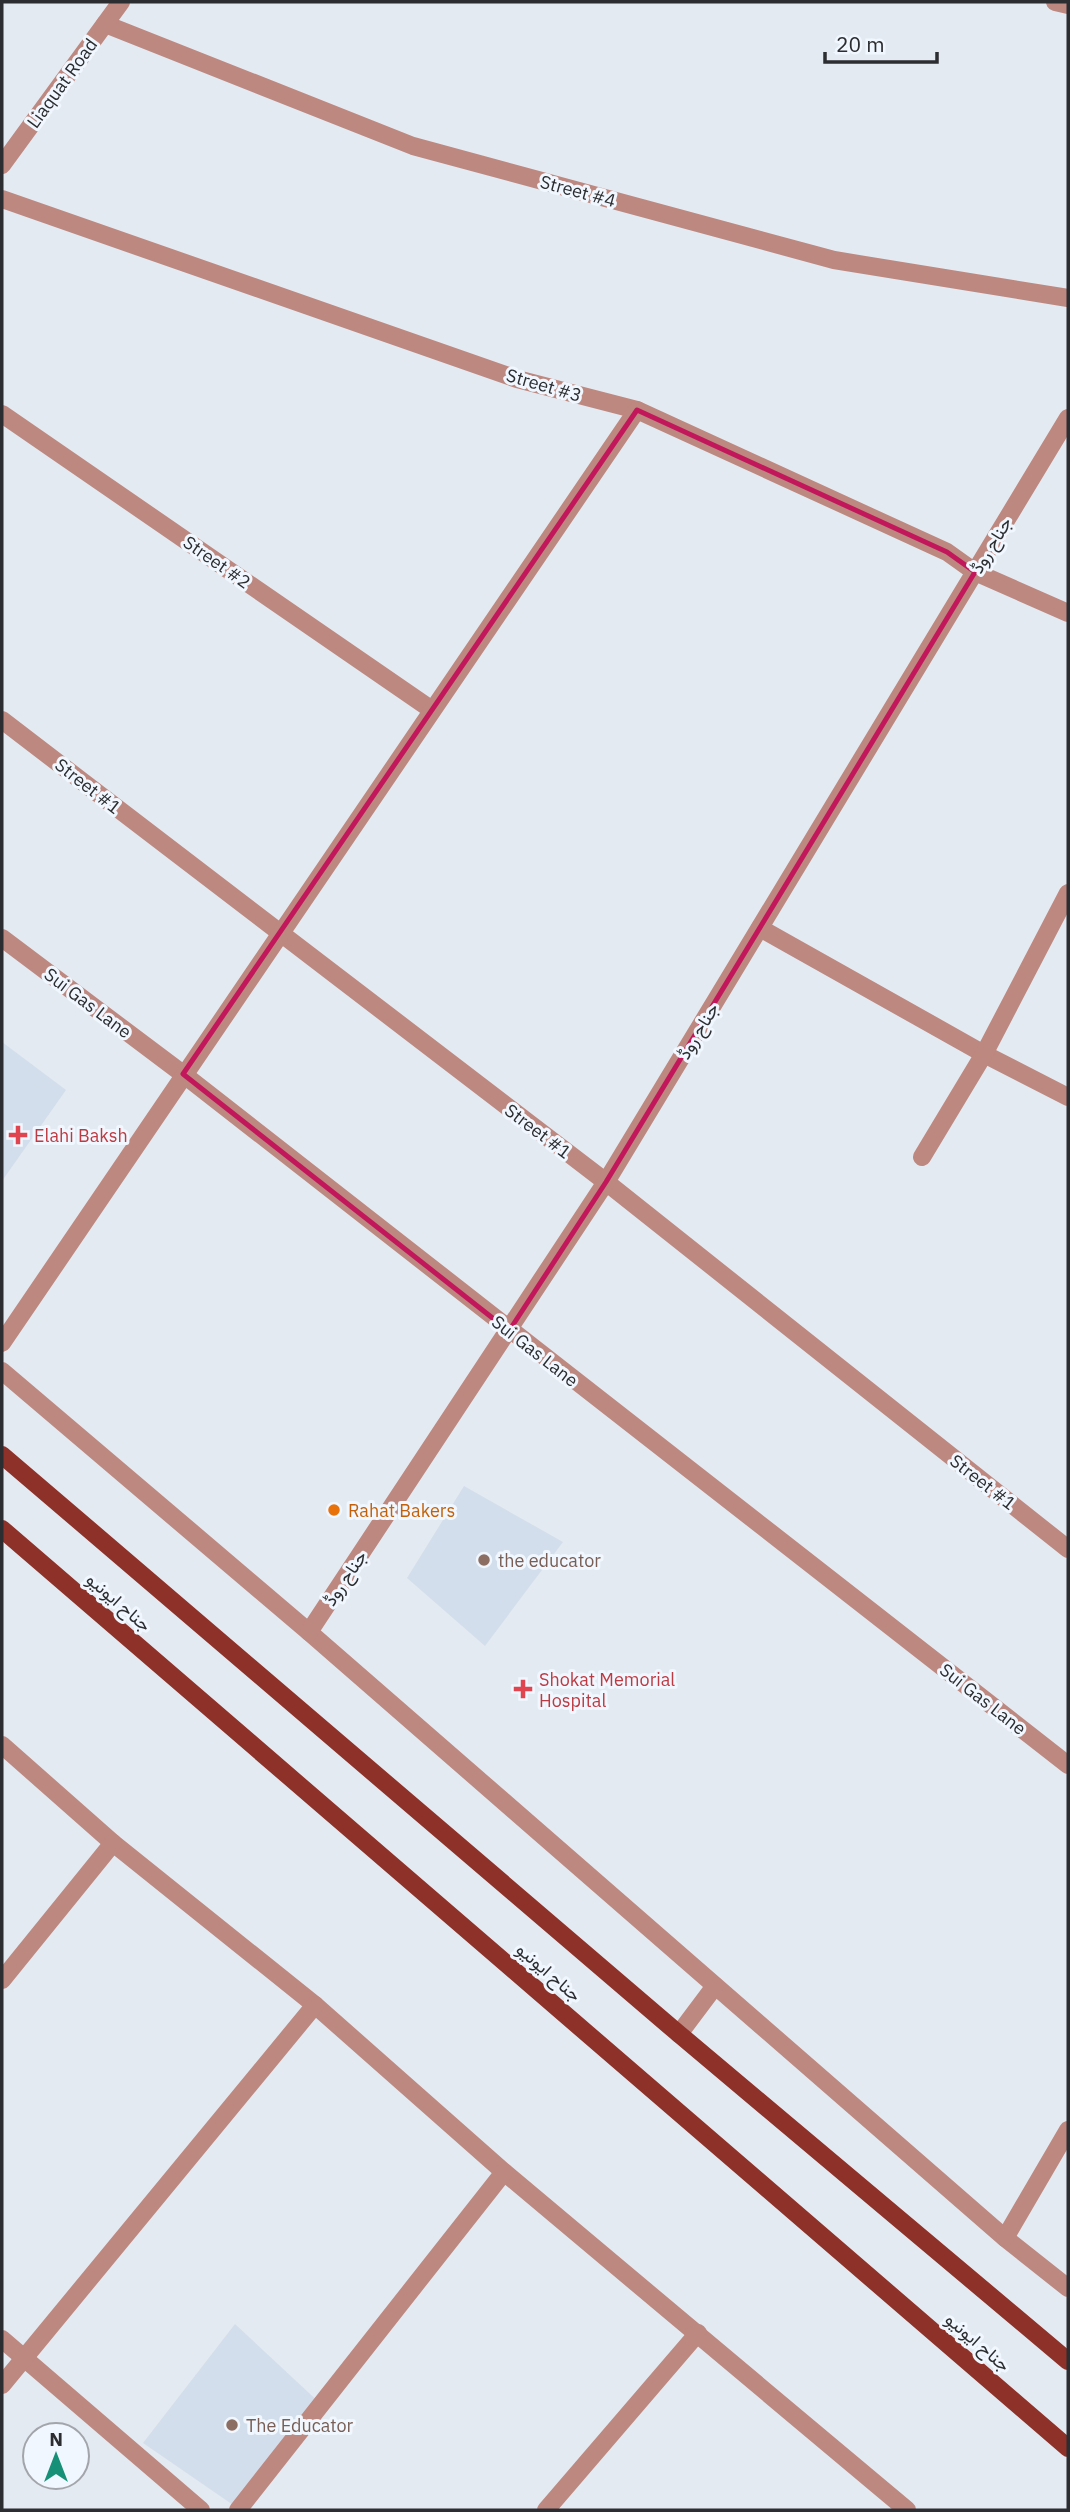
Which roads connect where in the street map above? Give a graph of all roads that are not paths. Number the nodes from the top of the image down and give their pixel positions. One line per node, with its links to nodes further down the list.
1 (121, 2): 4 (street, Liaquat Road)
2 (1055, 2): 3 (street)
3 (1068, 5)
4 (105, 24): 5 (street, Liaquat Road); 7 (street, Street #4)
5 (2, 165)
6 (2, 199): 8 (street, Street #3)
7 (1068, 298)
8 (637, 410): 11 (street, Street #3); 13 (street)
9 (2, 414): 13 (street, Street #2)
10 (1068, 418): 11 (street, جناح روڈ)
11 (975, 572): 12 (street, Street #3); 16 (street, جناح روڈ)
12 (1068, 613)
13 (432, 710): 17 (street)
14 (2, 720): 17 (street, Street #1)
15 (1068, 892): 19 (street)
16 (760, 928): 19 (street); 23 (street, جناح روڈ)
17 (280, 934): 20 (street); 23 (street, Street #1)
18 (2, 938): 20 (street, Sui Gas Lane)
19 (984, 1054): 21 (street); 22 (street)
20 (183, 1074): 24 (street, Sui Gas Lane); 25 (street)
21 (1068, 1097)
22 (922, 1157)
23 (606, 1182): 24 (street, جناح روڈ); 29 (street, Street #1)
24 (509, 1331): 30 (street, جناح روڈ); 32 (street, Sui Gas Lane)
25 (2, 1343)
26 (2, 1371): 30 (street)
27 (2, 1455): 37 (main road, جناح ایونیو)
28 (2, 1529): 47 (main road, جناح ایونیو)
29 (1068, 1549)
30 (309, 1632): 35 (street)
31 (2, 1745): 33 (street)
32 (1068, 1765)
33 (113, 1843): 34 (street); 36 (street)
34 (2, 1980)
35 (715, 1986): 37 (street); 40 (street)
36 (314, 2005): 39 (street); 44 (street)
37 (679, 2034): 45 (main road, جناح ایونیو)
38 (1068, 2130): 40 (street)
39 (505, 2172): 42 (street); 49 (street)
40 (1005, 2238): 41 (street)
41 (1068, 2288)
42 (698, 2333): 50 (street); 51 (street)
43 (2, 2339): 44 (street)
44 (24, 2358): 46 (street); 48 (street)
45 (1068, 2361)
46 (2, 2385)
47 (1068, 2448)
48 (201, 2510)
49 (237, 2510)
50 (546, 2510)
51 (908, 2510)

